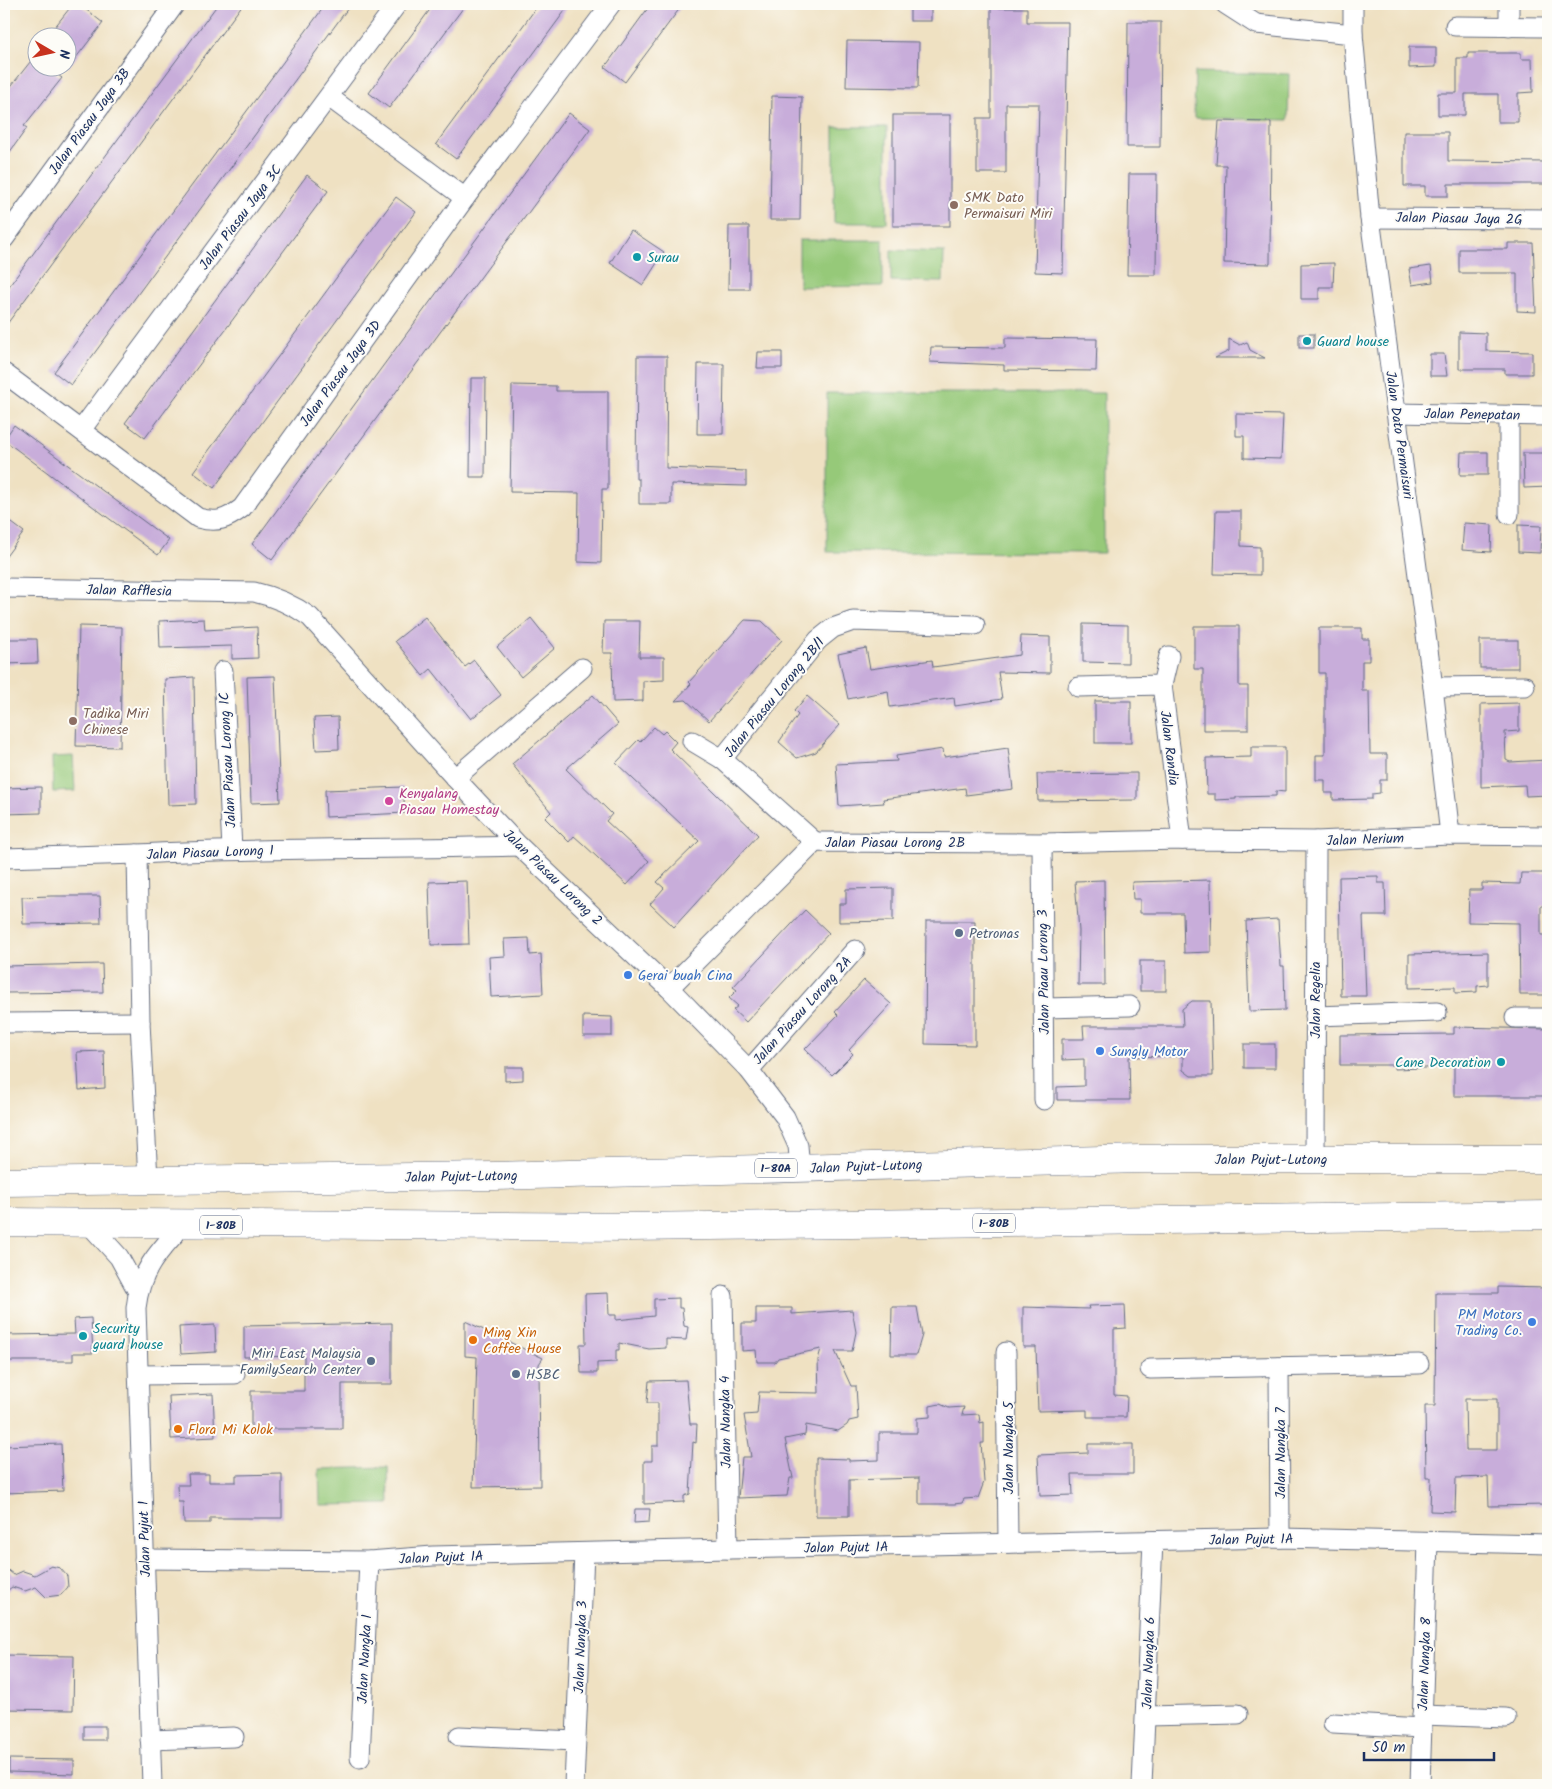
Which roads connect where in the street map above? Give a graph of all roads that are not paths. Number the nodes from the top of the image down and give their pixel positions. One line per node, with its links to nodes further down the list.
1 (175, 4): 15 (street, Jalan Piasau Jaya 3B)
2 (397, 4): 11 (street, Jalan Piasau Jaya 3C)
3 (611, 4): 12 (street, Jalan Piasau Jaya 3D)
4 (1225, 4): 10 (street)
5 (1354, 4): 10 (street, Jalan Dato Permaisuri)
6 (1509, 4): 8 (street)
7 (1455, 26): 8 (street)
8 (1509, 27): 9 (street)
9 (1548, 28)
10 (1353, 34): 13 (street, Jalan Dato Permaisuri)
11 (329, 97): 12 (street); 20 (street, Jalan Piasau Jaya 3C)
12 (466, 198): 20 (street, Jalan Piasau Jaya 3D)
13 (1370, 218): 14 (street, Jalan Piasau Jaya 2G); 17 (street, Jalan Dato Permaisuri)
14 (1548, 219)
15 (4, 239)
16 (4, 373): 20 (street, Jalan Piasau Jaya 3D)
17 (1396, 413): 18 (street, Jalan Penepatan); 31 (street, Jalan Dato Permaisuri)
18 (1509, 415): 19 (street, Jalan Penepatan); 21 (street)
19 (1548, 416)
20 (81, 430)
21 (1509, 514)
22 (4, 588): 23 (street, Jalan Rafflesia)
23 (254, 592): 34 (street, Jalan Piasau Lorong 2)
24 (975, 624): 33 (street, Jalan Piasau Lorong 2B/1)
25 (1169, 656): 28 (street, Jalan Randia)
26 (582, 668): 34 (street)
27 (223, 671): 42 (street, Jalan Piasau Lorong 1C)
28 (1162, 685): 30 (street); 37 (street, Jalan Randia)
29 (1525, 686): 31 (street)
30 (1078, 687)
31 (1433, 687): 35 (street, Jalan Dato Permaisuri)
32 (692, 740): 33 (street)
33 (722, 759): 39 (street, Jalan Piasau Lorong 2B/1)
34 (455, 778): 41 (street, Jalan Piasau Lorong 2)
35 (1450, 835): 36 (street, Jalan Nerium); 38 (street, Jalan Nerium)
36 (1548, 836)
37 (1182, 840): 38 (street, Jalan Nerium); 40 (street, Jalan Piasau Lorong 2B)
38 (1316, 841): 50 (street, Jalan Regelia)
39 (815, 842): 40 (street, Jalan Piasau Lorong 2B); 46 (street, Jalan Piasau Lorong 2B)
40 (1042, 843): 48 (street, Jalan Piaau Lorong 3)
41 (519, 846): 42 (street, Jalan Piasau Lorong 1); 46 (street, Jalan Piasau Lorong 2)
42 (232, 849): 43 (street, Jalan Piasau Lorong 1)
43 (137, 854): 44 (street); 53 (street, Jalan Piasau Lorong 1)
44 (4, 858)
45 (856, 950): 55 (street, Jalan Piasau Lorong 2A)
46 (669, 988): 55 (street, Jalan Piasau Lorong 2)
47 (1130, 1006): 48 (street)
48 (1044, 1008): 56 (street, Jalan Piaau Lorong 3)
49 (1437, 1012): 50 (street)
50 (1315, 1016): 57 (street, Jalan Regelia)
51 (1515, 1018): 52 (street)
52 (1548, 1018)
53 (140, 1022): 54 (street); 61 (street, Jalan Piasau Lorong 1)
54 (4, 1023)
55 (749, 1070): 59 (street, Jalan Piasau Lorong 2)
56 (1044, 1100)
57 (1315, 1159): 58 (highway, Jalan Pujut-Lutong / 1-80A); 59 (highway, Jalan Pujut-Lutong / 1-80A)
58 (1548, 1159)
59 (800, 1168): 61 (highway, Jalan Pujut-Lutong / 1-80A)
60 (4, 1171): 63 (highway)
61 (148, 1180): 63 (highway, Jalan Pujut-Lutong / 1-80A)
62 (4, 1182): 63 (highway, Jalan Pujut-Lutong / 1-80A)
63 (79, 1182)
64 (1548, 1216): 67 (highway, 1-80B)
65 (4, 1222): 66 (highway, 1-80B)
66 (88, 1223): 67 (highway, 1-80B); 68 (street)
67 (183, 1225): 68 (street, Jalan Pujut 1)
68 (138, 1292): 75 (street, Jalan Pujut 1)
69 (723, 1296): 81 (street, Jalan Nangka 4)
70 (1006, 1352): 79 (street, Jalan Nangka 5)
71 (1419, 1364): 72 (street)
72 (1279, 1367): 73 (street); 76 (street, Jalan Nangka 7)
73 (1150, 1369)
74 (235, 1374): 75 (street)
75 (139, 1375): 83 (street, Jalan Pujut 1)
76 (1280, 1538): 77 (street, Jalan Pujut 1A); 78 (street, Jalan Pujut 1A)
77 (1153, 1541): 79 (street, Jalan Pujut 1A); 86 (street, Jalan Nangka 6)
78 (1428, 1542): 80 (street, Jalan Pujut 1A); 88 (street, Jalan Nangka 8)
79 (1008, 1543): 81 (street, Jalan Pujut 1A)
80 (1548, 1544)
81 (728, 1549): 82 (street, Jalan Pujut 1A)
82 (584, 1553): 84 (street, Jalan Pujut 1A); 93 (street, Jalan Nangka 3)
83 (144, 1559): 84 (street, Jalan Pujut 1A); 92 (street, Jalan Pujut 1)
84 (369, 1561): 94 (street, Jalan Nangka 1)
85 (1238, 1714): 86 (street)
86 (1146, 1716): 97 (street, Jalan Nangka 6)
87 (1506, 1718): 88 (street)
88 (1422, 1722): 89 (street); 98 (street, Jalan Nangka 8)
89 (1333, 1723)
90 (459, 1736): 93 (street)
91 (234, 1737): 92 (street)
92 (150, 1740): 95 (street, Jalan Pujut 1)
93 (576, 1741): 96 (street, Jalan Nangka 3)
94 (360, 1758)
95 (152, 1785)
96 (574, 1785)
97 (1142, 1785)
98 (1420, 1785)

